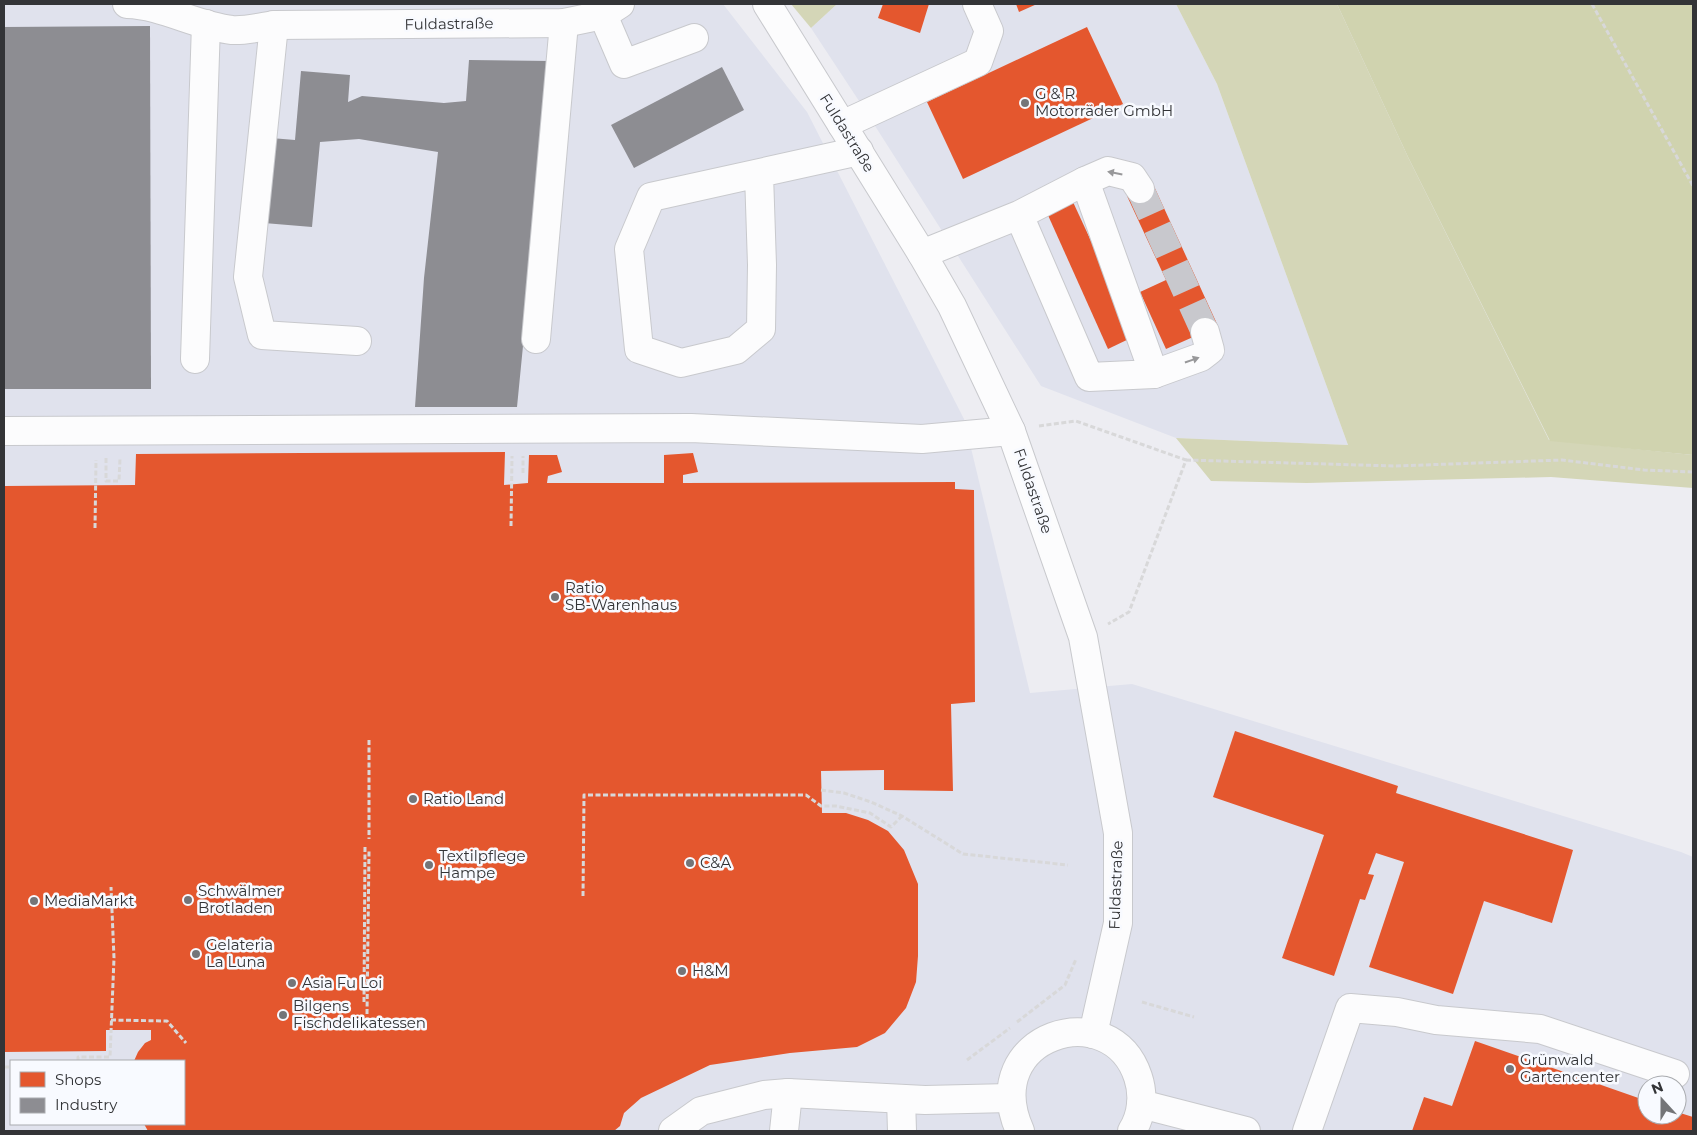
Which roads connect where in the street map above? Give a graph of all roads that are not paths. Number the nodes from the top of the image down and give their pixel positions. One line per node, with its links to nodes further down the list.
1 (127, 4): 6 (street, Fuldastraße)
2 (767, 4): 9 (street, Fuldastraße)
3 (977, 4): 9 (street)
4 (611, 9): 5 (street, Fuldastraße); 8 (street)
5 (564, 23): 7 (street, Fuldastraße); 17 (street)
6 (206, 24): 7 (street, Fuldastraße); 19 (street)
7 (274, 25): 18 (street)
8 (694, 38)
9 (842, 125): 10 (street, Fuldastraße)
10 (859, 151): 11 (street); 15 (street, Fuldastraße)
11 (759, 174): 11 (street)
12 (1085, 181): 13 (street, one-way to 12); 14 (street); 20 (street)
13 (1140, 190)
14 (1019, 215): 15 (street); 20 (street)
15 (922, 254): 22 (street, Fuldastraße)
16 (1205, 332): 20 (street, one-way to 16)
17 (536, 339)
18 (357, 341)
19 (195, 359)
20 (1154, 374)
21 (4, 431): 22 (street)
22 (1011, 431): 23 (street, Fuldastraße)
23 (1093, 1034): 26 (street); 28 (street)
24 (1675, 1074): 35 (street)
25 (788, 1093): 27 (street); 29 (street); 30 (street)
26 (1010, 1098): 27 (street); 32 (street)
27 (901, 1099): 31 (street)
28 (1141, 1104): 33 (street); 34 (street)
29 (673, 1131)
30 (784, 1131)
31 (902, 1131)
32 (1020, 1131)
33 (1132, 1131)
34 (1246, 1131)
35 (1308, 1131)

